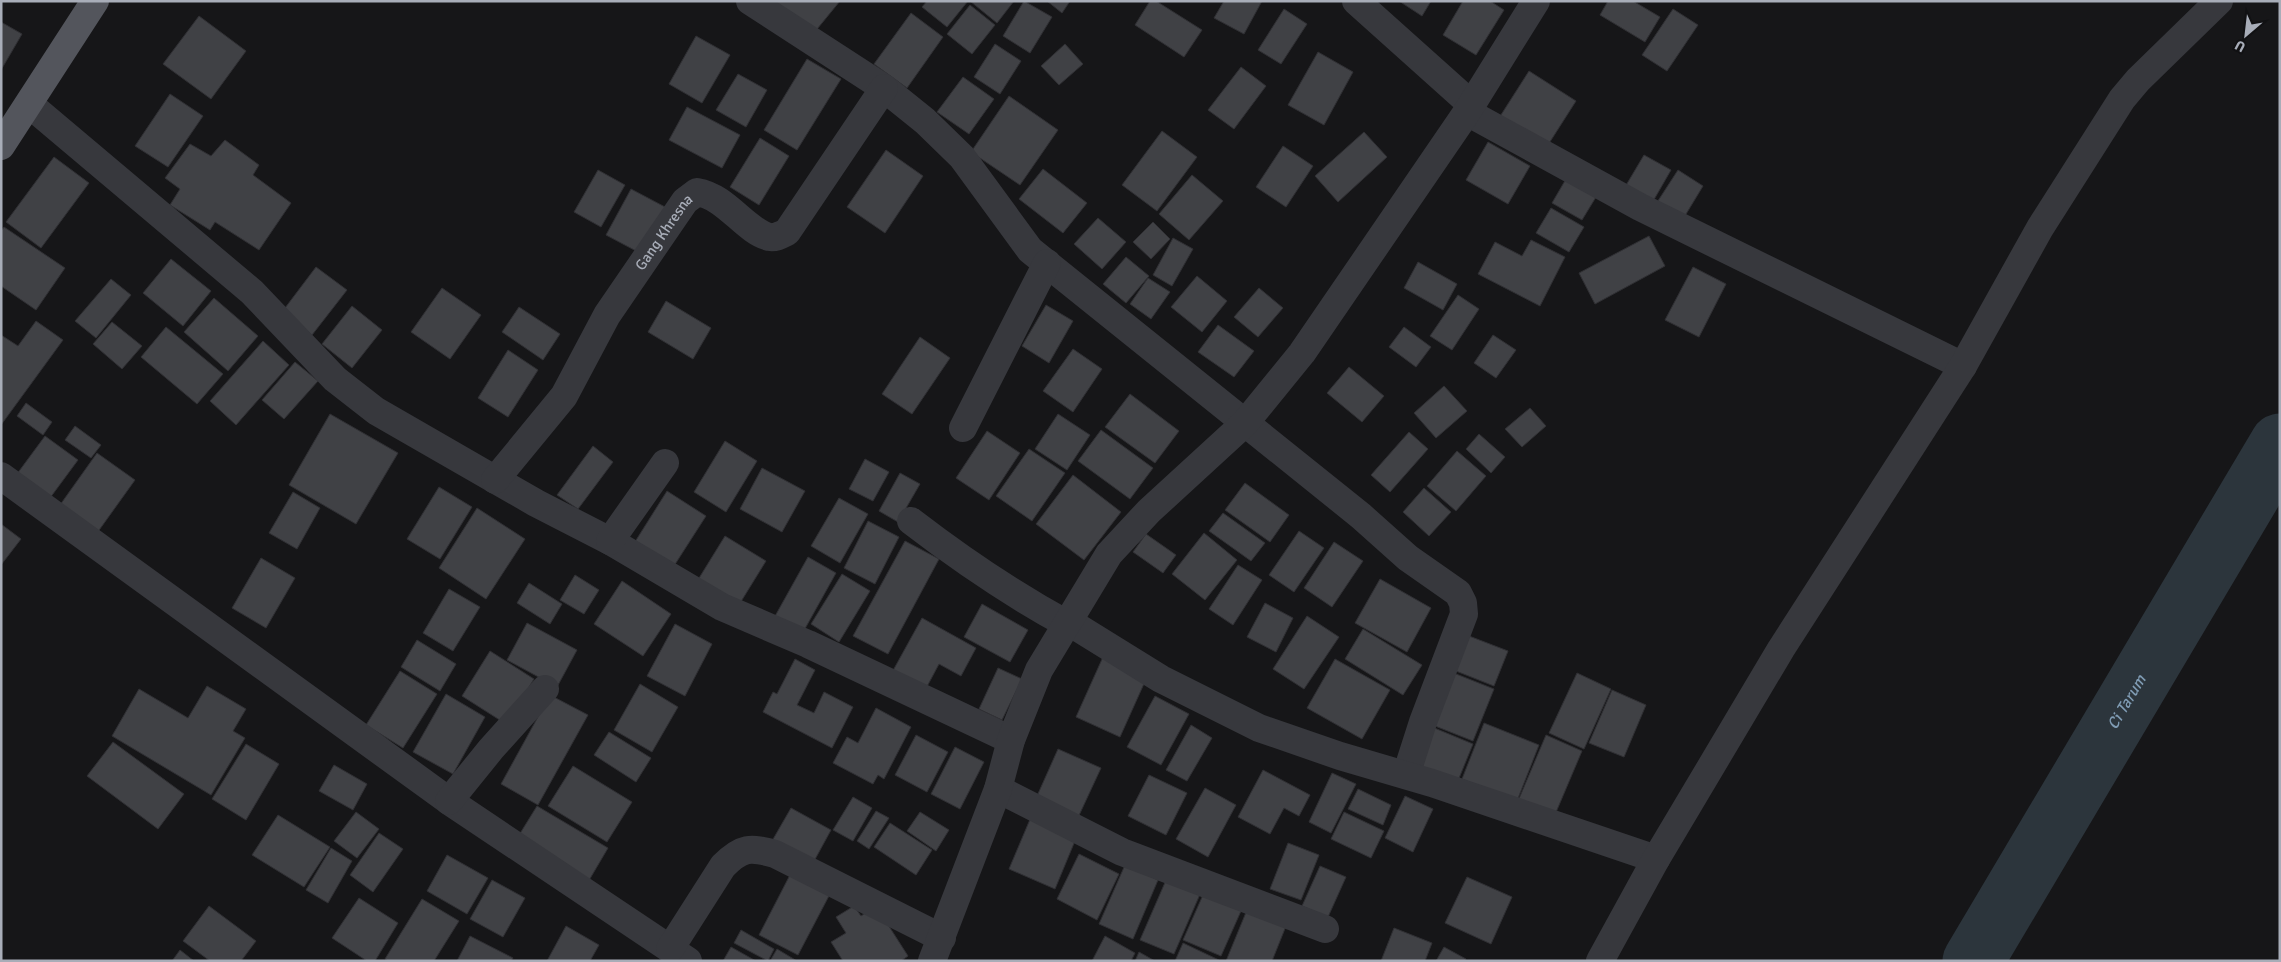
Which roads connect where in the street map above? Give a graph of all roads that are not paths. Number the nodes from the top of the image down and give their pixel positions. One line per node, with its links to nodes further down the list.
1 (96, 1): 7 (main road)
2 (750, 1): 6 (street)
3 (1356, 1): 8 (street)
4 (1536, 1): 8 (street)
5 (2219, 1): 11 (street)
6 (884, 88): 10 (street); 16 (street, Gang Khresna)
7 (29, 104): 9 (main road); 16 (street)
8 (1470, 109): 11 (street); 12 (street)
9 (1, 146)
10 (1046, 263): 12 (street); 13 (street)
11 (1963, 366): 25 (street)
12 (1245, 423): 19 (street); 22 (street)
13 (963, 428)
14 (665, 463): 18 (street)
15 (1, 476): 24 (street)
16 (495, 480): 18 (street)
17 (911, 521): 19 (street)
18 (610, 541): 21 (street)
19 (1068, 623): 21 (street); 22 (street)
20 (545, 689): 24 (street)
21 (1011, 740): 23 (street)
22 (1406, 775): 25 (street)
23 (998, 789): 26 (street); 27 (street)
24 (449, 800): 28 (street)
25 (1656, 859): 29 (street)
26 (1325, 929)
27 (937, 950): 28 (street)
28 (679, 955)
29 (1600, 961)

